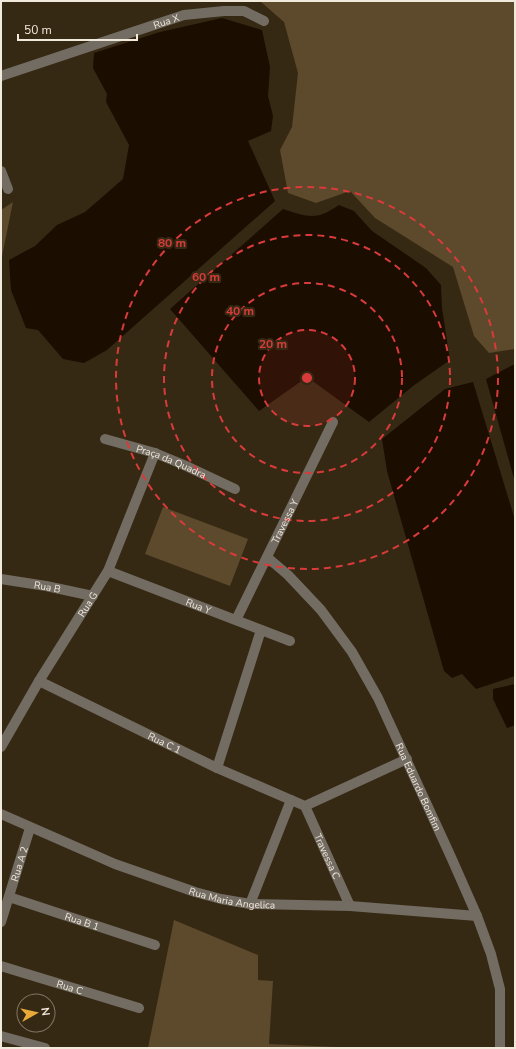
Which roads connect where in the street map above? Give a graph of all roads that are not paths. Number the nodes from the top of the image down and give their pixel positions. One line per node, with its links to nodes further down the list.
1 (264, 21): 2 (street, Rua X)
2 (1, 76)
3 (1, 171): 4 (street)
4 (8, 189)
5 (333, 422): 9 (street, Travessa Y)
6 (105, 439): 7 (street, Praça da Quadra)
7 (155, 453): 8 (street, Praça da Quadra); 10 (street, Rua G)
8 (235, 489)
9 (268, 558): 13 (street, Travessa Y); 18 (street, Rua Eduardo Bomfim)
10 (108, 571): 12 (street, Rua G); 13 (street, Rua Y)
11 (1, 579): 12 (street, Rua B)
12 (93, 596): 16 (street, Rua G)
13 (236, 620): 14 (street, Rua Y)
14 (261, 630): 15 (street, Rua Y); 19 (street)
15 (290, 641)
16 (39, 681): 17 (street, Rua G); 19 (street, Rua C 1)
17 (1, 747)
18 (407, 760): 21 (street); 27 (street, Rua Eduardo Bomfim)
19 (217, 768): 20 (street, Rua C 1)
20 (292, 800): 21 (street, Rua C 1); 25 (street)
21 (305, 806): 26 (street, Travessa C)
22 (1, 814): 23 (street, Rua Maria Angelica)
23 (30, 828): 24 (street, Rua A 2); 25 (street, Rua Maria Angelica)
24 (9, 897): 28 (street, Rua A 2); 29 (street, Rua B 1)
25 (250, 904): 26 (street, Rua Maria Angelica)
26 (350, 906): 27 (street, Rua Maria Angelica)
27 (477, 916): 34 (street, Rua Eduardo Bomfim)
28 (1, 922)
29 (155, 945)
30 (1, 966): 31 (street, Rua C)
31 (140, 1008)
32 (1, 1036): 33 (street)
33 (45, 1048)
34 (500, 1048)

